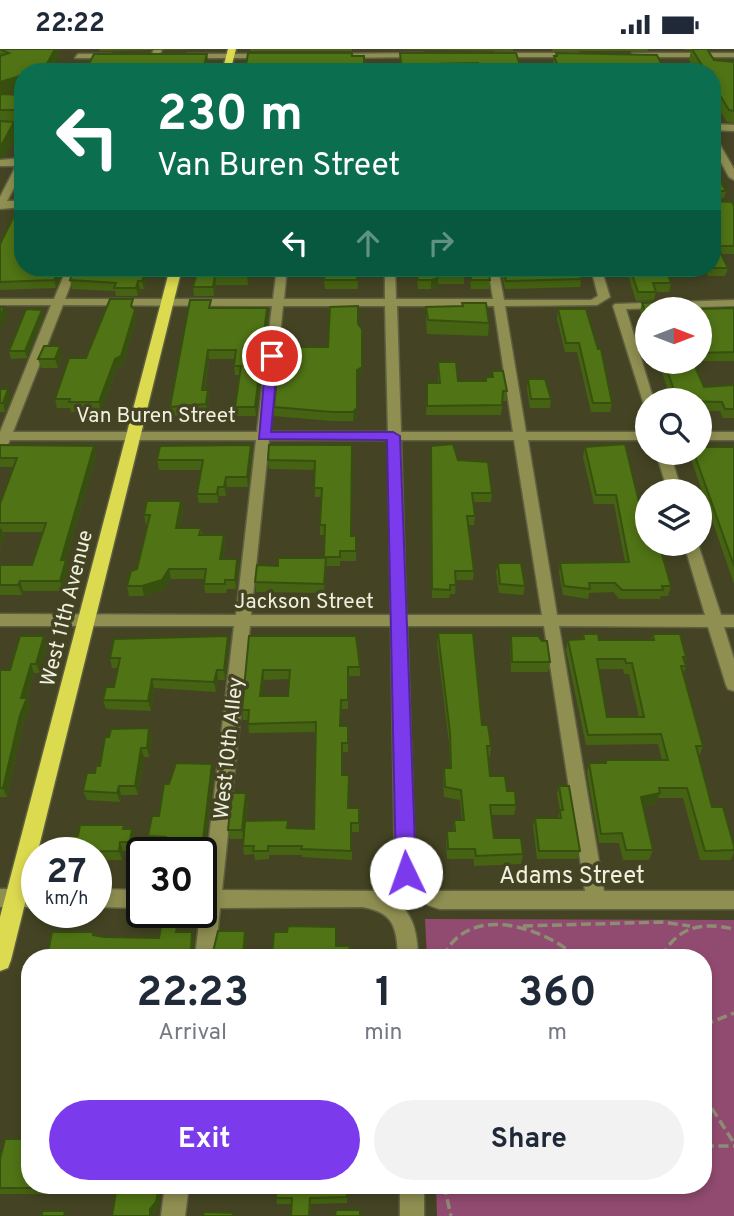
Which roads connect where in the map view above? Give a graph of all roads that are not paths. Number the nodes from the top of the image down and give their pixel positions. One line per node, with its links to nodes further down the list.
1 (157, 52): 12 (street); 13 (street)
2 (231, 52): 14 (street); 15 (street)
3 (666, 52): 8 (street); 9 (street)
4 (319, 55): 5 (street)
5 (424, 55)
6 (480, 55): 16 (street)
7 (584, 55): 16 (street)
8 (620, 55)
9 (734, 55)
10 (78, 56): 11 (street)
11 (116, 56)
12 (142, 56)
13 (168, 56)
14 (180, 56)
15 (281, 56)
16 (535, 56)
17 (721, 154): 19 (street)
18 (14, 177): 20 (street)
19 (734, 177)
20 (0, 204)
21 (68, 277): 28 (street)
22 (174, 277): 31 (main road, West 11th Avenue)
23 (281, 277): 29 (street, West 10th Alley)
24 (390, 277): 30 (street)
25 (495, 277): 32 (street)
26 (598, 277): 32 (street)
27 (0, 302): 28 (street)
28 (58, 302): 31 (street); 42 (street)
29 (278, 302): 30 (street); 31 (street); 36 (street, West 10th Alley)
30 (391, 302): 32 (street); 37 (street)
31 (167, 303): 35 (main road, West 11th Avenue)
32 (499, 303): 38 (street)
33 (734, 303): 34 (street)
34 (644, 388)
35 (134, 435): 36 (street, Van Buren Street); 42 (street, Van Buren Street); 45 (main road, West 11th Avenue)
36 (264, 436): 37 (street, Van Buren Street); 49 (street, West 10th Alley)
37 (393, 436): 38 (street, Van Buren Street); 50 (street)
38 (520, 436): 39 (street, Van Buren Street); 46 (street)
39 (635, 436)
40 (712, 436): 41 (street)
41 (734, 436)
42 (2, 440)
43 (695, 556): 47 (street)
44 (0, 621): 45 (street, Jackson Street)
45 (86, 621): 49 (street, Jackson Street); 53 (main road, West 11th Avenue)
46 (549, 621): 47 (street, Jackson Street); 50 (street, Jackson Street); 55 (street)
47 (714, 621): 48 (street, Jackson Street); 51 (street)
48 (734, 621)
49 (241, 622): 50 (street, Jackson Street); 52 (street, West 10th Alley)
50 (397, 622): 55 (street, Adams Street)
51 (734, 685)
52 (215, 837)
53 (8, 897): 60 (main road, West 11th Avenue)
54 (217, 899): 59 (street)
55 (596, 900): 56 (street, Adams Street)
56 (734, 900)
57 (206, 928): 58 (street, West 10th Alley)
58 (205, 949)
59 (408, 949)
60 (0, 960)
61 (176, 1194): 63 (street)
62 (412, 1194): 64 (street)
63 (173, 1216)
64 (412, 1216)

